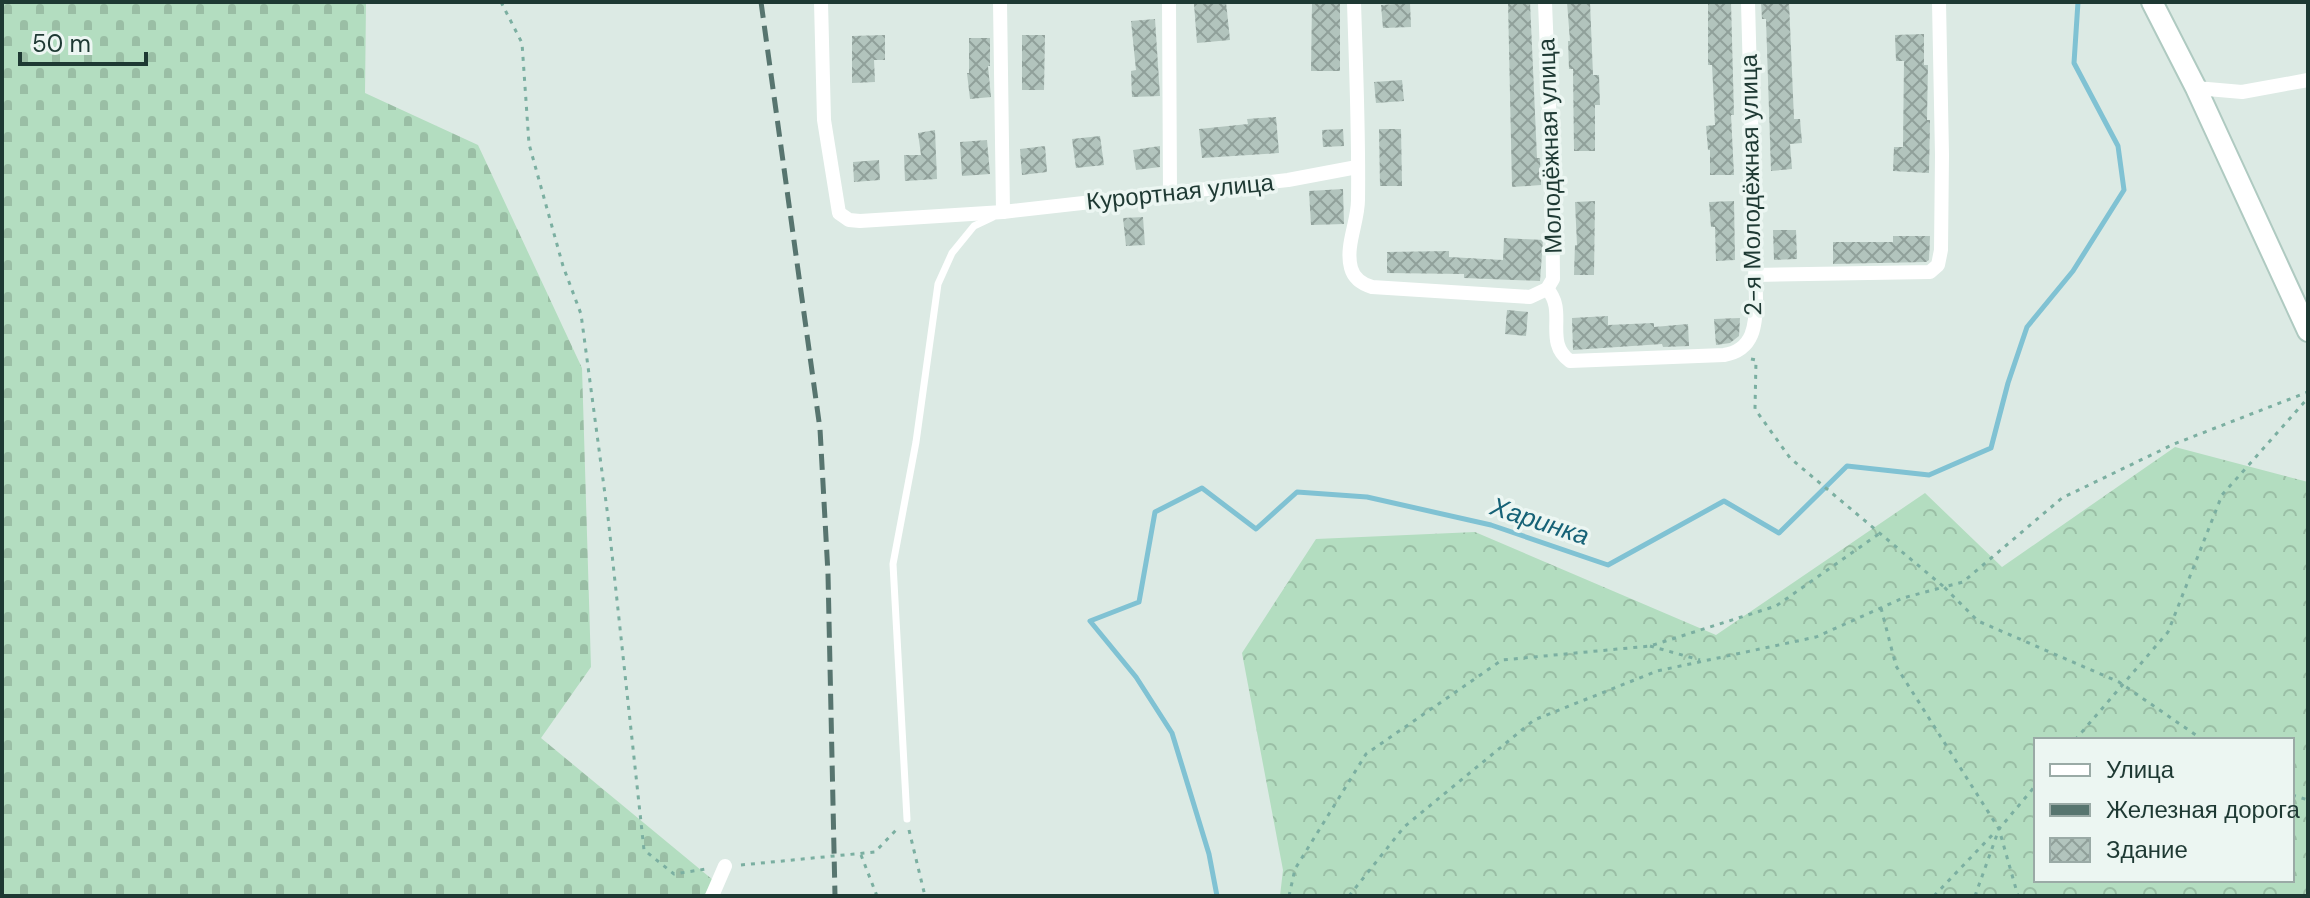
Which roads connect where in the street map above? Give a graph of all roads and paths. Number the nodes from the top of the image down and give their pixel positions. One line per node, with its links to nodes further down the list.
1 (501, 2): 33 (path)
2 (821, 2): 14 (street, Курортная улица)
3 (1000, 2): 14 (street)
4 (1169, 2): 13 (street)
5 (1354, 2): 12 (street)
6 (1545, 2): 16 (street, Молодёжная улица)
7 (1748, 2): 15 (street, 2-я Молодёжная улица)
8 (1939, 2): 15 (street)
9 (2152, 2): 11 (street)
10 (2308, 80): 11 (street)
11 (2196, 88): 17 (street)
12 (1357, 167): 13 (street, Курортная улица); 16 (street)
13 (1170, 192): 14 (street, Курортная улица)
14 (1003, 212): 30 (lane)
15 (1755, 275): 18 (street, 2-я Молодёжная улица)
16 (1547, 289): 18 (street)
17 (2306, 320)
18 (1737, 353): 21 (path)
19 (2308, 392): 22 (path)
20 (2308, 398): 26 (path)
21 (1880, 533): 22 (path); 24 (path)
22 (1944, 587): 23 (path); 26 (path)
23 (1881, 608): 25 (path); 31 (path)
24 (1650, 646): 25 (path); 37 (path)
25 (1703, 661): 38 (path)
26 (2123, 685): 27 (path); 28 (path)
27 (2077, 738)
28 (2200, 738)
29 (2034, 787): 31 (path)
30 (907, 819): 32 (path); 36 (path)
31 (1999, 829): 39 (path); 40 (path); 41 (path)
32 (860, 854): 33 (path); 35 (path)
33 (725, 866): 34 (street)
34 (712, 896)
35 (877, 896)
36 (925, 896)
37 (1289, 896)
38 (1349, 896)
39 (1934, 896)
40 (1975, 896)
41 (2018, 896)

